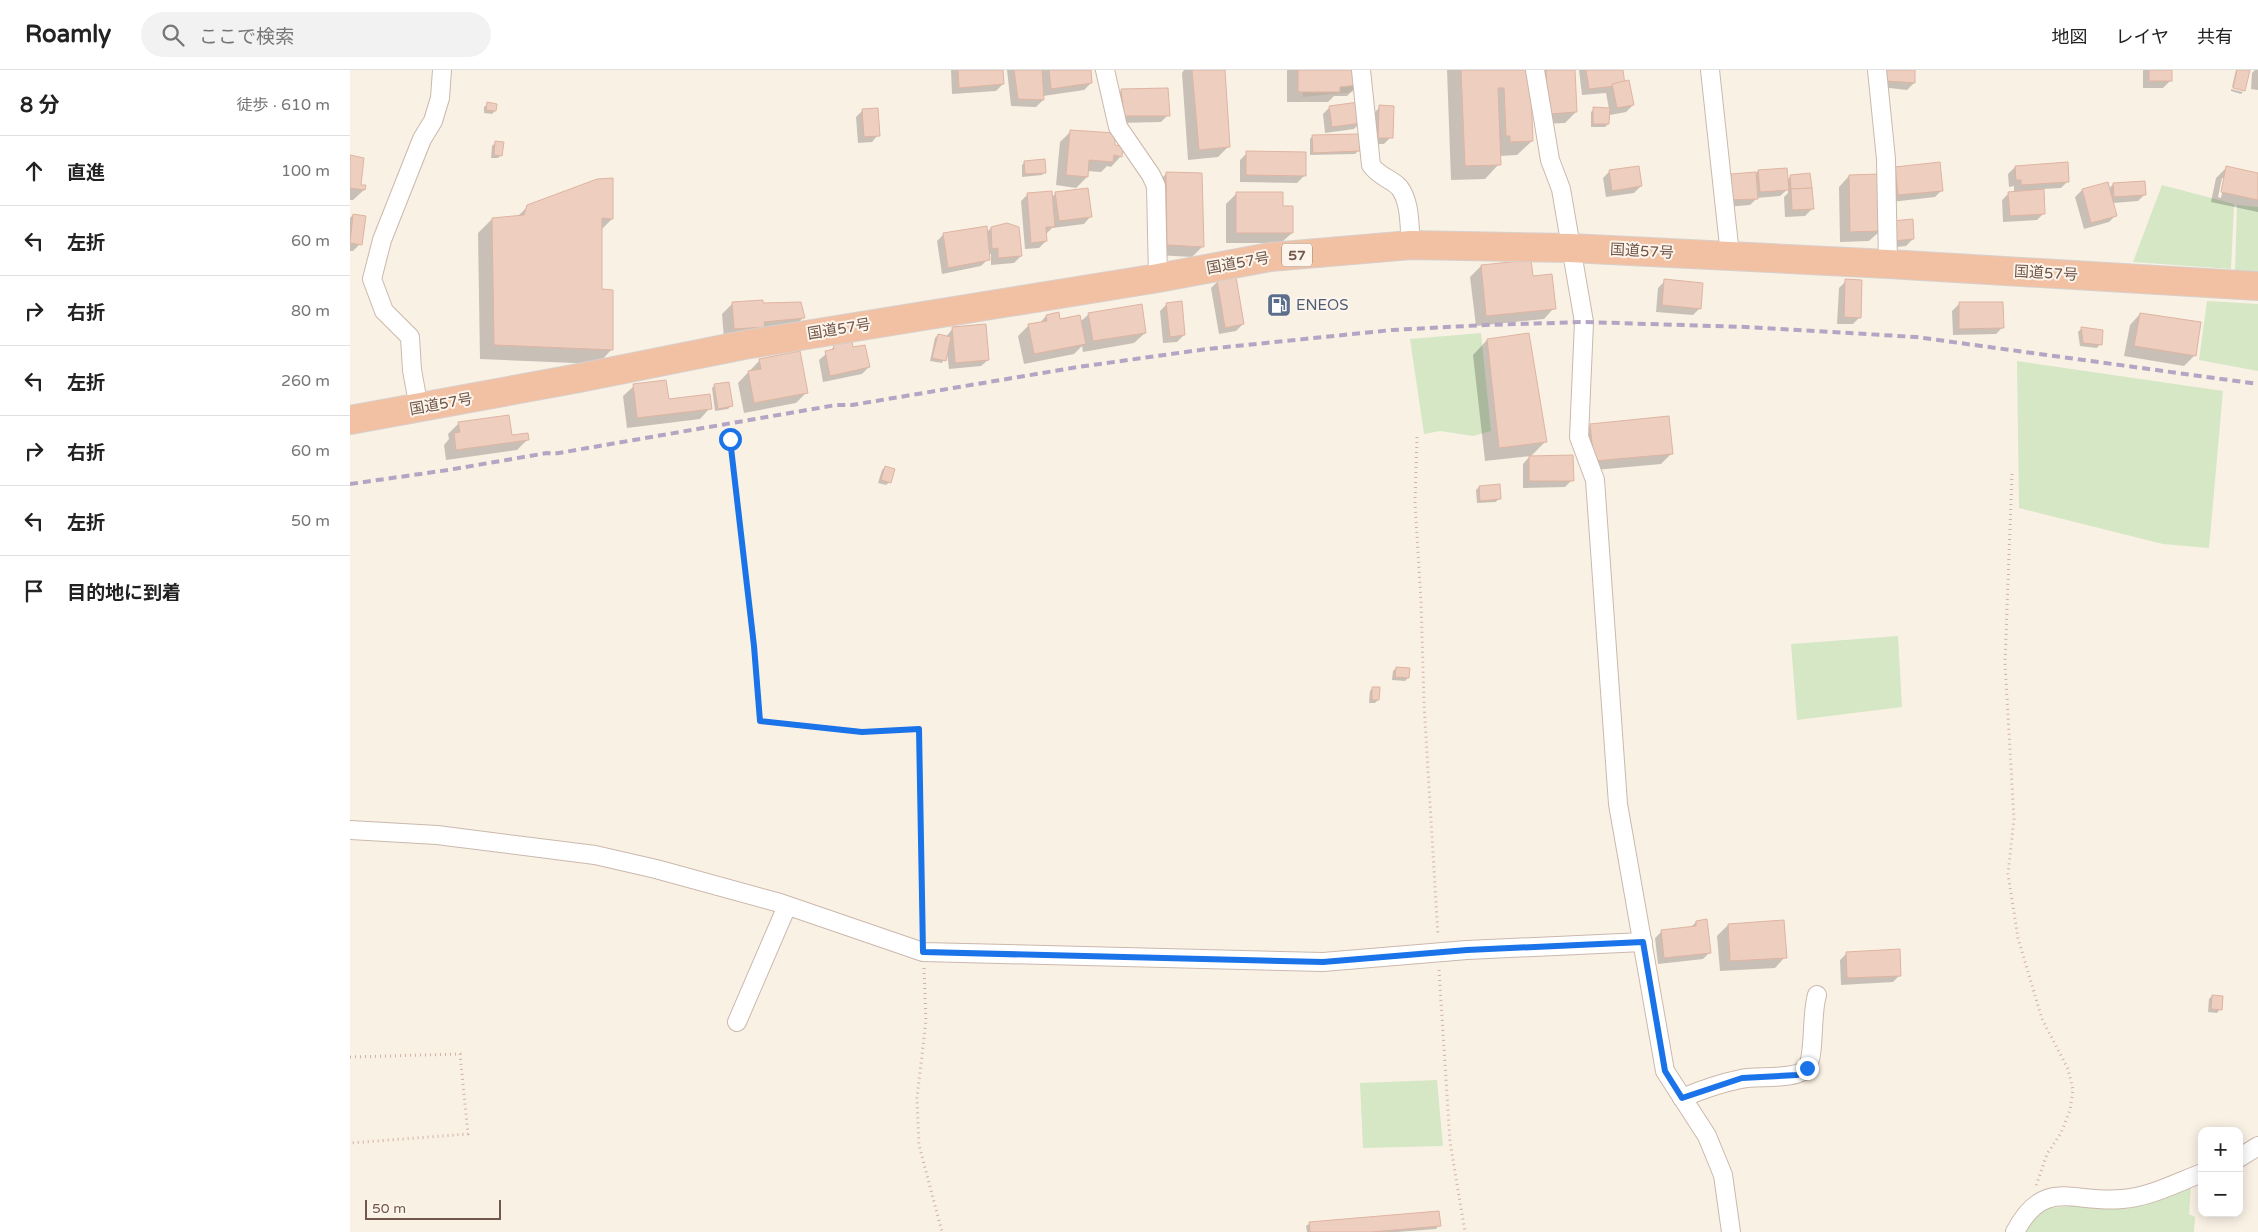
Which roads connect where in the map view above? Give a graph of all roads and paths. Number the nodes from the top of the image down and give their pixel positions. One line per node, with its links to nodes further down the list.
1 (442, 70): 13 (street)
2 (1104, 70): 11 (street)
3 (1361, 70): 7 (street)
4 (1535, 70): 8 (street)
5 (1710, 70): 9 (street)
6 (1877, 70): 10 (street)
7 (1411, 245): 8 (highway, 国道57号 / 57); 11 (highway, 国道57号 / 57)
8 (1570, 248): 9 (highway, 国道57号 / 57); 20 (street)
9 (1730, 256): 10 (highway, 国道57号 / 57)
10 (1888, 264): 12 (highway, 国道57号 / 57)
11 (1158, 278): 13 (highway, 国道57号 / 57)
12 (2258, 286)
13 (419, 408): 14 (highway, 国道57号 / 57)
14 (350, 420)
15 (1417, 438): 22 (path)
16 (730, 439): 21 (path)
17 (2012, 474): 31 (path)
18 (350, 830): 19 (street)
19 (787, 906): 21 (street); 24 (street)
20 (1643, 942): 22 (street); 26 (street)
21 (923, 952): 22 (street); 32 (path)
22 (1439, 952): 33 (path)
23 (1817, 995): 26 (street)
24 (737, 1022)
25 (350, 1057): 27 (path)
26 (1682, 1098): 34 (street)
27 (350, 1143)
28 (2258, 1146): 29 (street)
29 (2243, 1155)
30 (2198, 1175): 31 (street)
31 (2035, 1204): 35 (street)
32 (942, 1232)
33 (1465, 1232)
34 (1731, 1232)
35 (2015, 1232)

